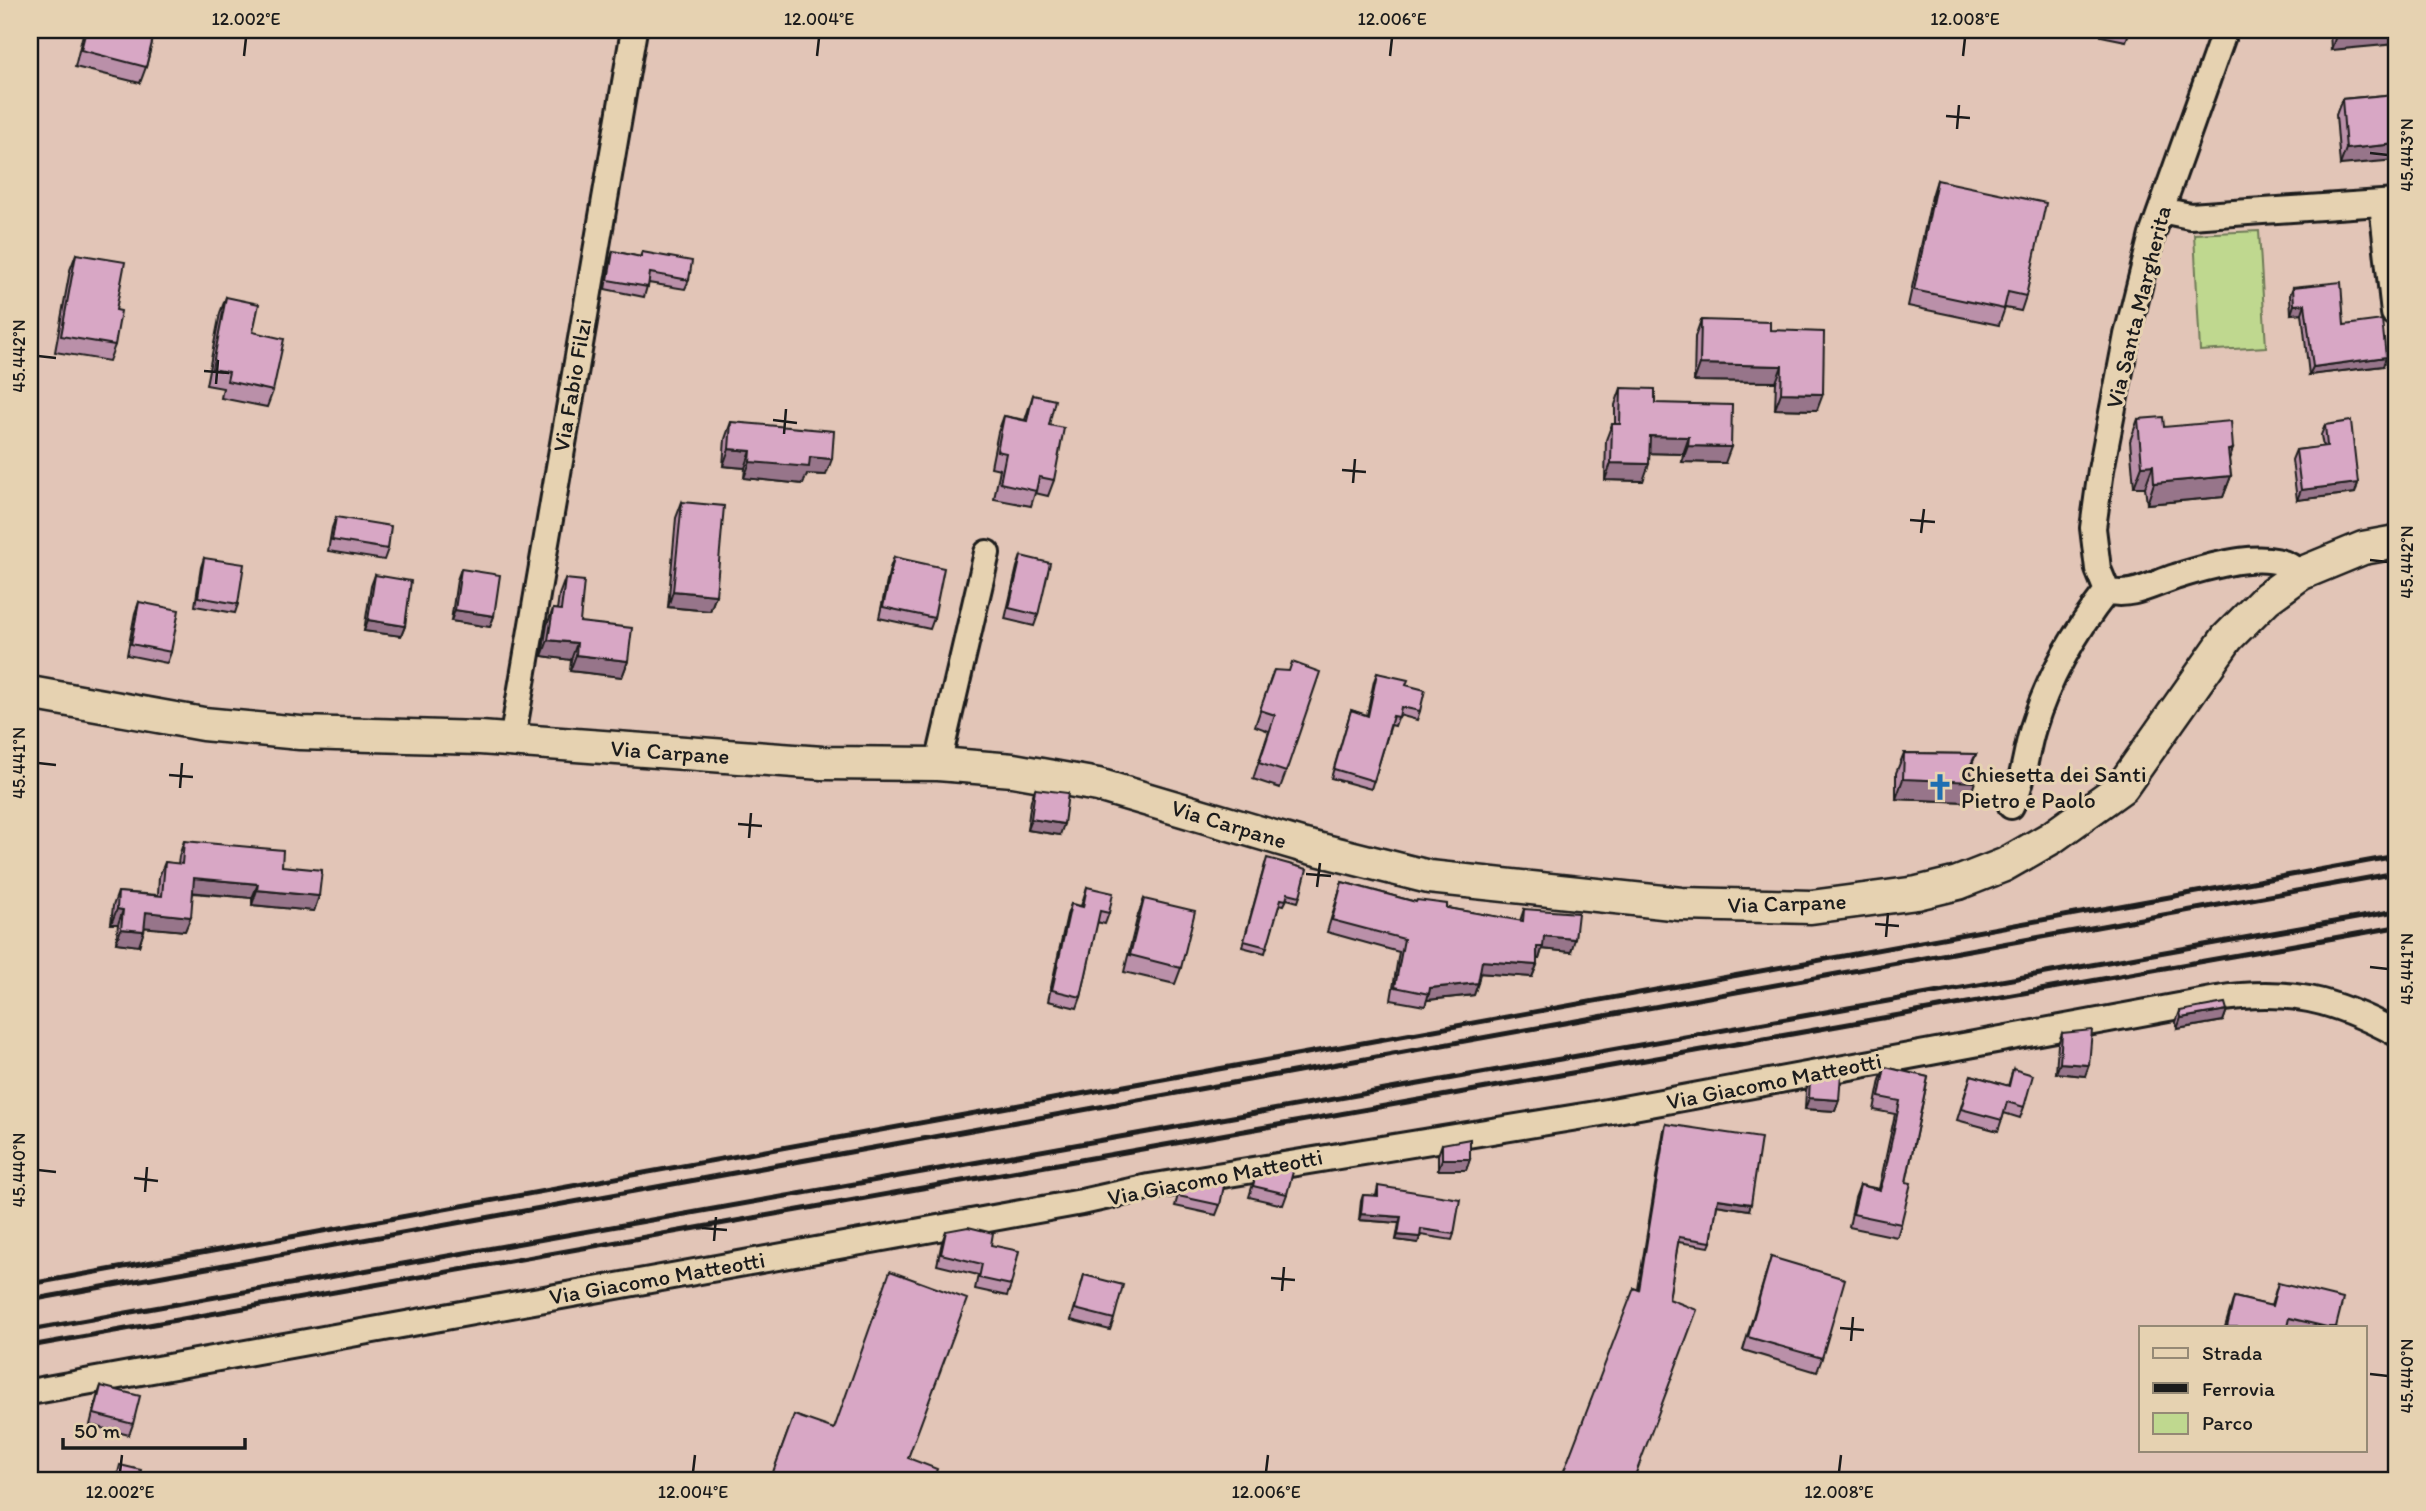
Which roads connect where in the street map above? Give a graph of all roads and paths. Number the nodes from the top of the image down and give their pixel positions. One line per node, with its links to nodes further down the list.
1 (634, 30): 11 (street, Via Fabio Filzi)
2 (2225, 30): 4 (street, Via Santa Margherita)
3 (2389, 203): 4 (street); 5 (street)
4 (2161, 210): 9 (street, Via Santa Margherita)
5 (2394, 313)
6 (2396, 542): 8 (street, Via Carpane)
7 (987, 553): 12 (street)
8 (2300, 573): 9 (street); 12 (street, Via Carpane)
9 (2107, 591): 14 (street)
10 (30, 693): 11 (street, Via Carpane)
11 (512, 741): 12 (street, Via Carpane)
12 (938, 764)
13 (1974, 788): 14 (street)
14 (2015, 798)
15 (2396, 1033): 16 (street, Via Giacomo Matteotti)
16 (30, 1392)

